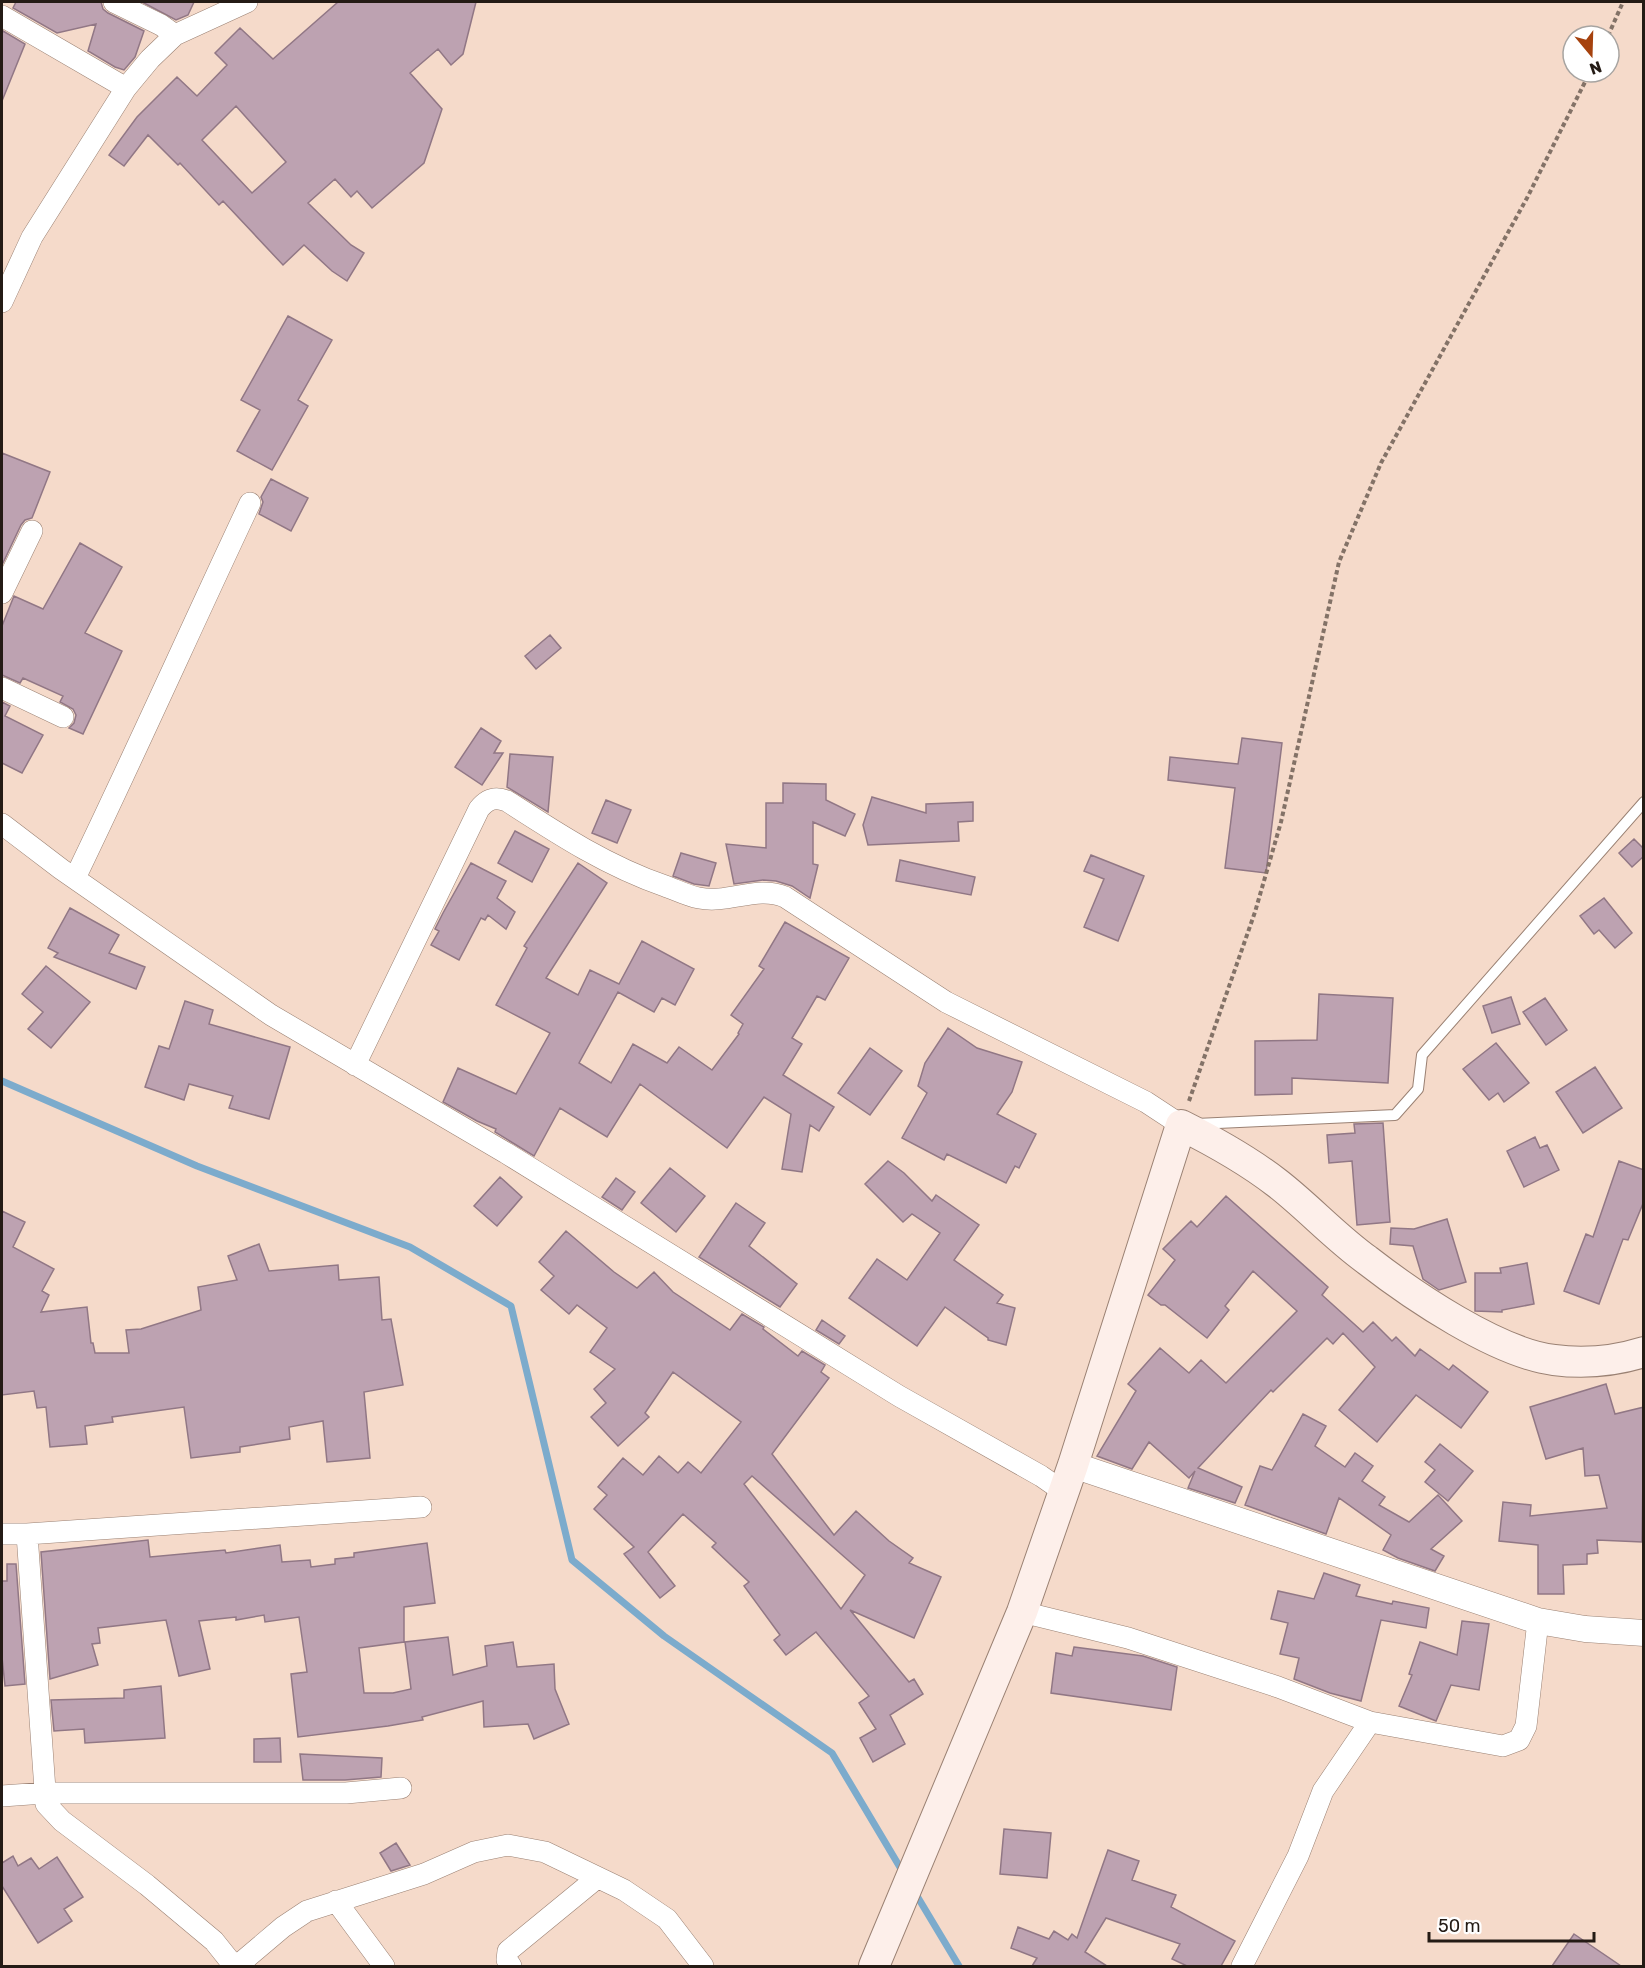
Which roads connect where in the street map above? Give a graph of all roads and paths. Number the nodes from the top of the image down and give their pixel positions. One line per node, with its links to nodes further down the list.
1 (114, 2): 6 (street)
2 (247, 2): 6 (street)
3 (1623, 2): 5 (path)
4 (2, 16): 8 (street)
5 (1613, 24)
6 (176, 35): 8 (street)
7 (1584, 84): 19 (path)
8 (126, 88): 9 (street)
9 (2, 302)
10 (250, 503): 17 (street)
11 (32, 531): 12 (street)
12 (2, 593)
13 (2, 688): 14 (street)
14 (63, 717)
15 (1644, 802): 19 (lane)
16 (2, 824): 17 (street)
17 (75, 878): 18 (street)
18 (355, 1065): 19 (street); 21 (street)
19 (1180, 1125): 20 (main road); 21 (main road)
20 (1644, 1352)
21 (1069, 1478): 25 (main road); 26 (street)
22 (421, 1506): 24 (street)
23 (2, 1534): 24 (street)
24 (27, 1534): 30 (street)
25 (1022, 1612): 28 (street); 34 (main road)
26 (1538, 1621): 27 (street); 28 (street)
27 (1643, 1633)
28 (1370, 1722): 39 (street)
29 (401, 1788): 30 (street)
30 (44, 1793): 31 (street); 35 (street)
31 (2, 1796)
32 (597, 1878): 33 (street); 37 (street); 38 (street)
33 (336, 1901): 35 (street); 36 (street)
34 (877, 1960)
35 (235, 1966)
36 (384, 1966)
37 (511, 1966)
38 (703, 1966)
39 (1242, 1966)

